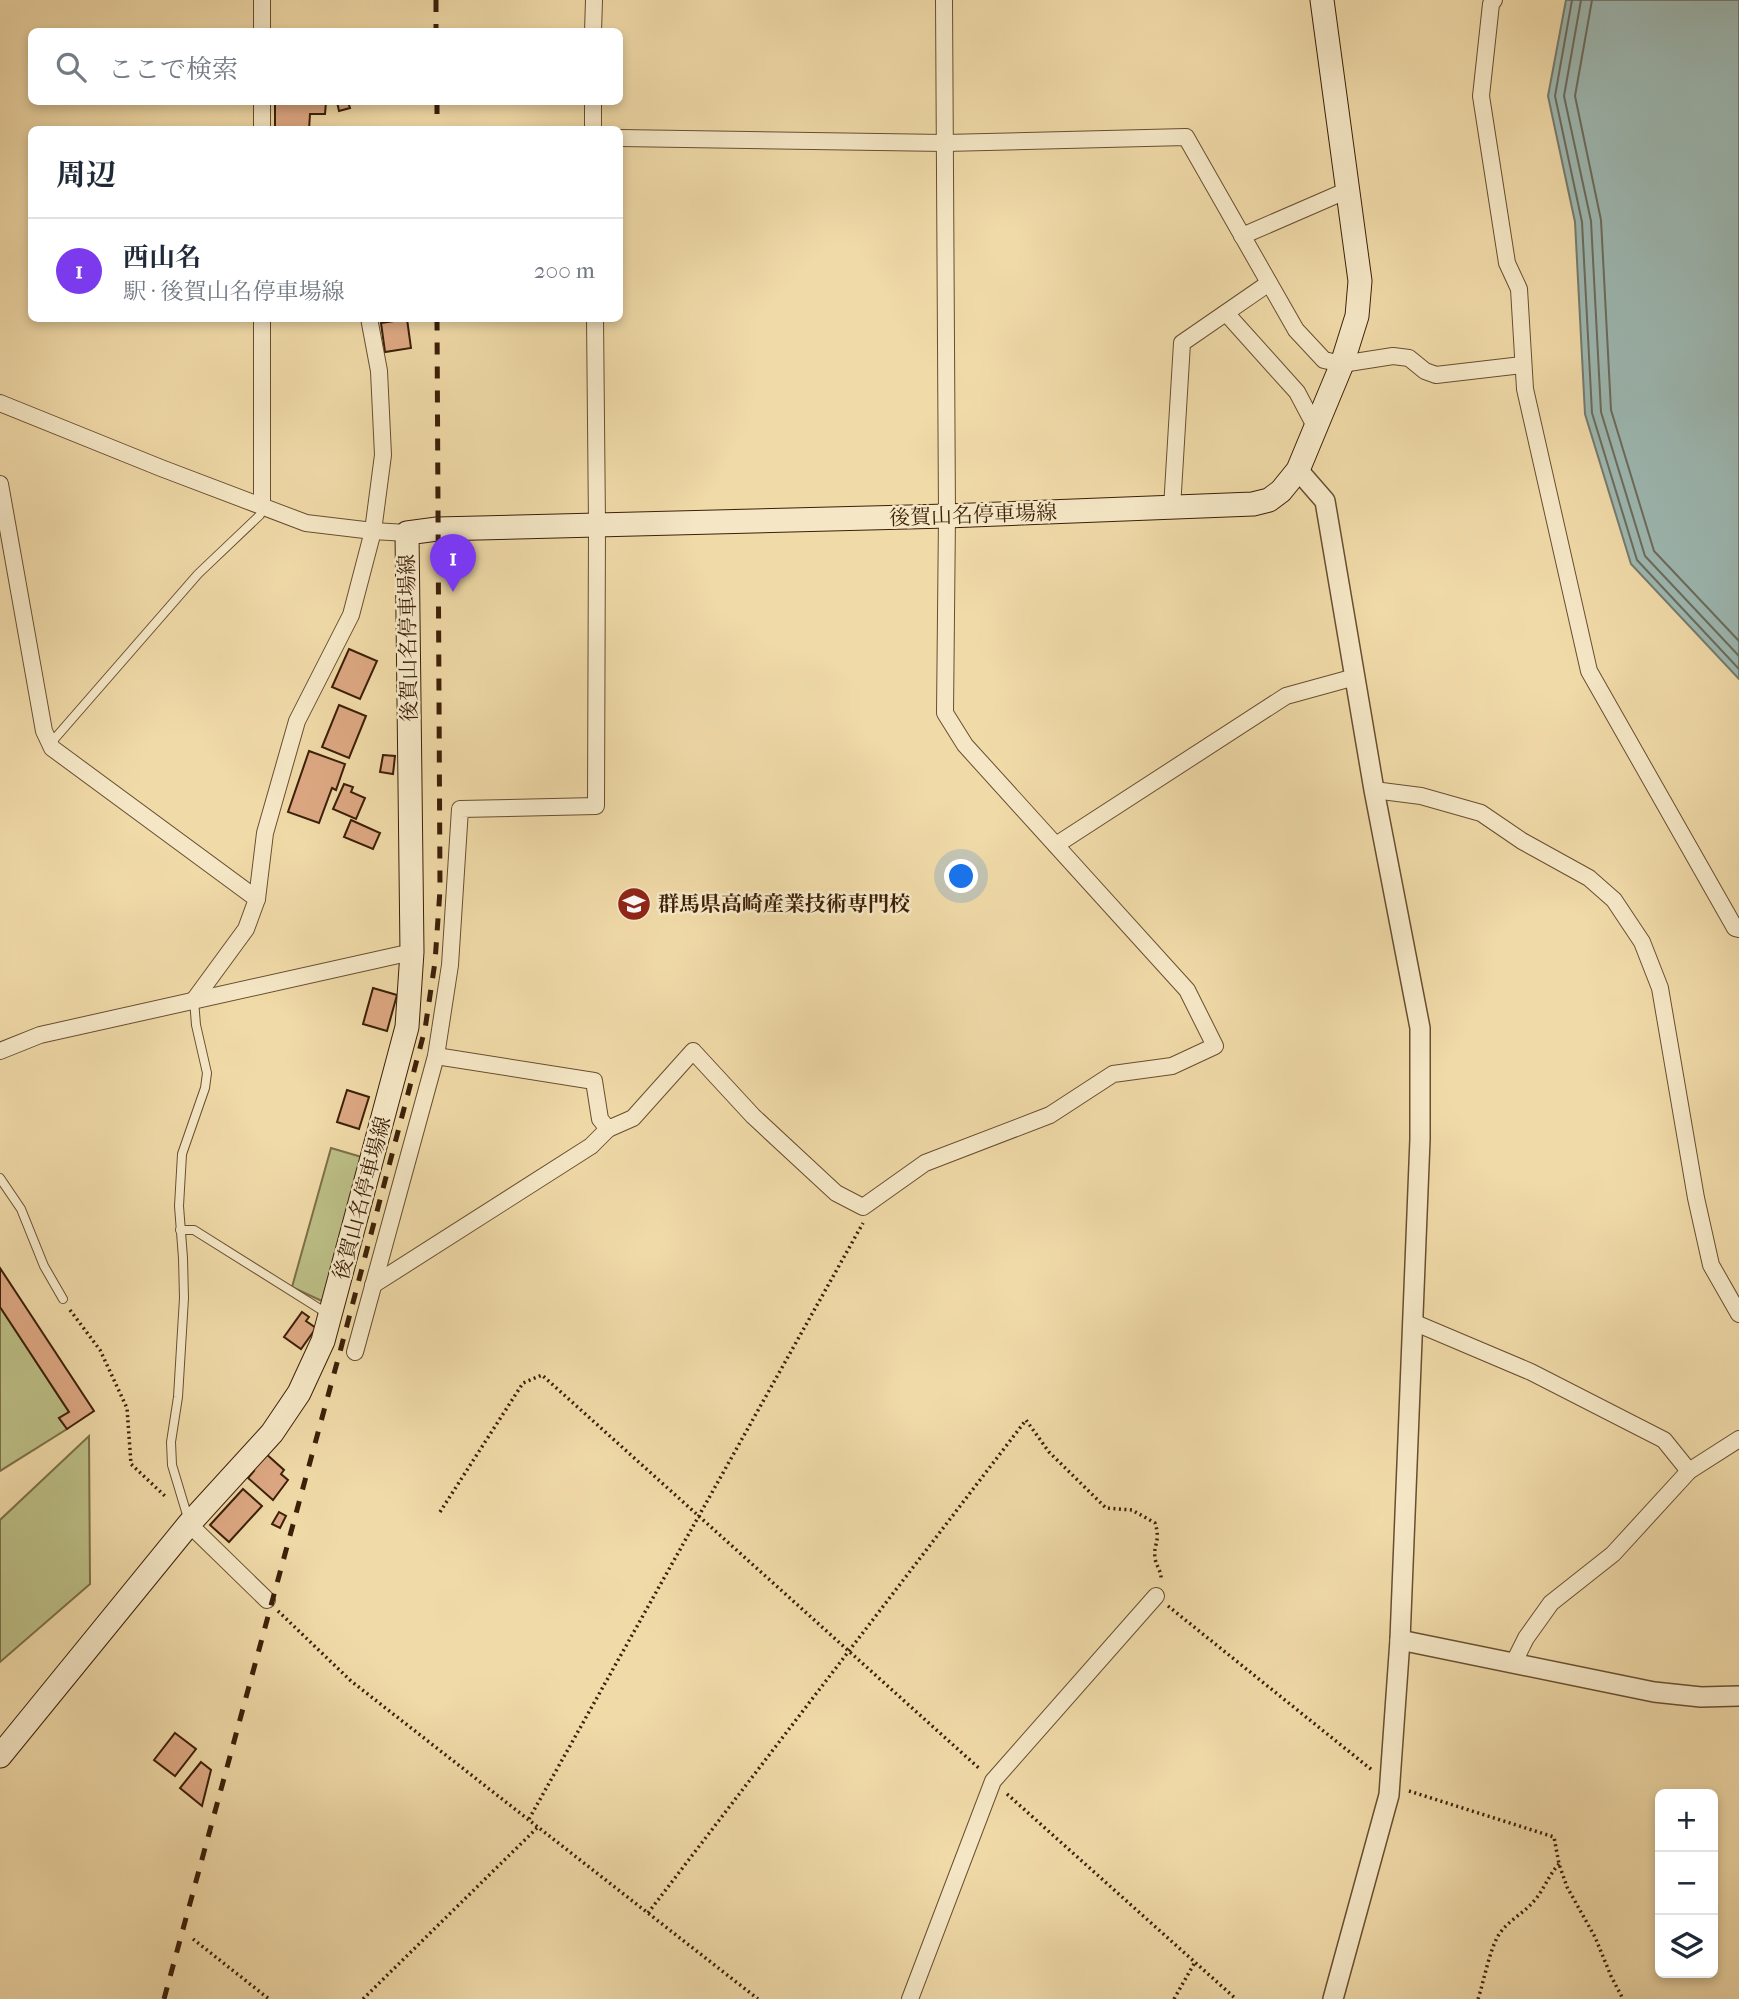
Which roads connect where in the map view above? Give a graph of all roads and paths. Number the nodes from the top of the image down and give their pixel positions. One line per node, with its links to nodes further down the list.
1 (262, 0): 6 (street)
2 (594, 0): 7 (street)
3 (944, 0): 13 (street)
4 (1322, 0): 14 (main road, 後賀山名停車場線)
5 (1494, 0): 22 (street)
6 (262, 28)
7 (593, 28)
8 (262, 105): 10 (street)
9 (593, 105): 11 (street)
10 (262, 126)
11 (593, 126)
12 (623, 138): 13 (street)
13 (945, 143): 15 (street); 29 (street)
14 (1348, 190): 15 (street); 21 (main road, 後賀山名停車場線)
15 (1242, 236): 16 (street)
16 (1269, 284): 17 (street); 21 (street)
17 (1226, 313): 24 (street); 28 (street)
18 (262, 322): 27 (street)
19 (370, 322): 31 (street)
20 (595, 322): 30 (street)
21 (1342, 364): 22 (street); 24 (main road, 後賀山名停車場線)
22 (1522, 365): 38 (street)
23 (0, 403): 27 (street)
24 (1316, 428): 25 (main road, 後賀山名停車場線)
25 (1298, 470): 28 (main road, 後賀山名停車場線); 33 (street)
26 (0, 484): 34 (street)
27 (262, 506): 31 (street); 34 (lane)
28 (1172, 508): 29 (main road, 後賀山名停車場線)
29 (947, 516): 30 (main road, 後賀山名停車場線); 36 (street)
30 (597, 524): 32 (main road, 後賀山名停車場線); 42 (street)
31 (373, 531): 32 (street); 37 (street)
32 (407, 533): 39 (main road, 後賀山名停車場線)
33 (1356, 677): 35 (street); 36 (street)
34 (50, 744): 37 (street)
35 (1374, 790): 49 (street); 51 (street)
36 (1056, 845): 45 (street)
37 (257, 899): 40 (street)
38 (1739, 929)
39 (412, 952): 40 (street); 50 (main road, 後賀山名停車場線)
40 (194, 1000): 41 (street); 46 (lane)
41 (0, 1051)
42 (436, 1056): 43 (street); 47 (street)
43 (608, 1129): 45 (street); 47 (street)
44 (0, 1178): 48 (lane)
45 (863, 1207): 56 (path)
46 (180, 1230): 50 (lane); 57 (lane)
47 (373, 1285): 52 (street)
48 (63, 1299): 57 (path)
49 (1739, 1314)
50 (330, 1316): 57 (main road, 後賀山名停車場線)
51 (1413, 1322): 54 (street); 60 (street)
52 (355, 1352)
53 (1739, 1439): 54 (street)
54 (1689, 1471): 62 (street)
55 (440, 1512): 56 (path)
56 (699, 1517): 61 (path); 67 (path)
57 (188, 1519): 59 (street); 64 (main road, 後賀山名停車場線)
58 (1156, 1596): 61 (path); 65 (street); 66 (path)
59 (271, 1604): 67 (path)
60 (1400, 1640): 62 (street); 66 (street)
61 (849, 1651): 65 (path); 70 (path)
62 (1513, 1664): 63 (street)
63 (1739, 1696)
64 (0, 1756)
65 (993, 1781): 72 (path); 76 (street)
66 (1390, 1785): 69 (path); 79 (street)
67 (529, 1819): 68 (path)
68 (538, 1826): 70 (path); 74 (path)
69 (1559, 1864): 80 (path); 81 (path)
70 (648, 1913): 75 (path)
71 (193, 1939): 73 (path)
72 (1195, 1962): 77 (path); 78 (path)
73 (269, 1999)
74 (363, 1999)
75 (758, 1999)
76 (910, 1999)
77 (1174, 1999)
78 (1236, 1999)
79 (1334, 1999)
80 (1478, 1999)
81 (1623, 1999)

